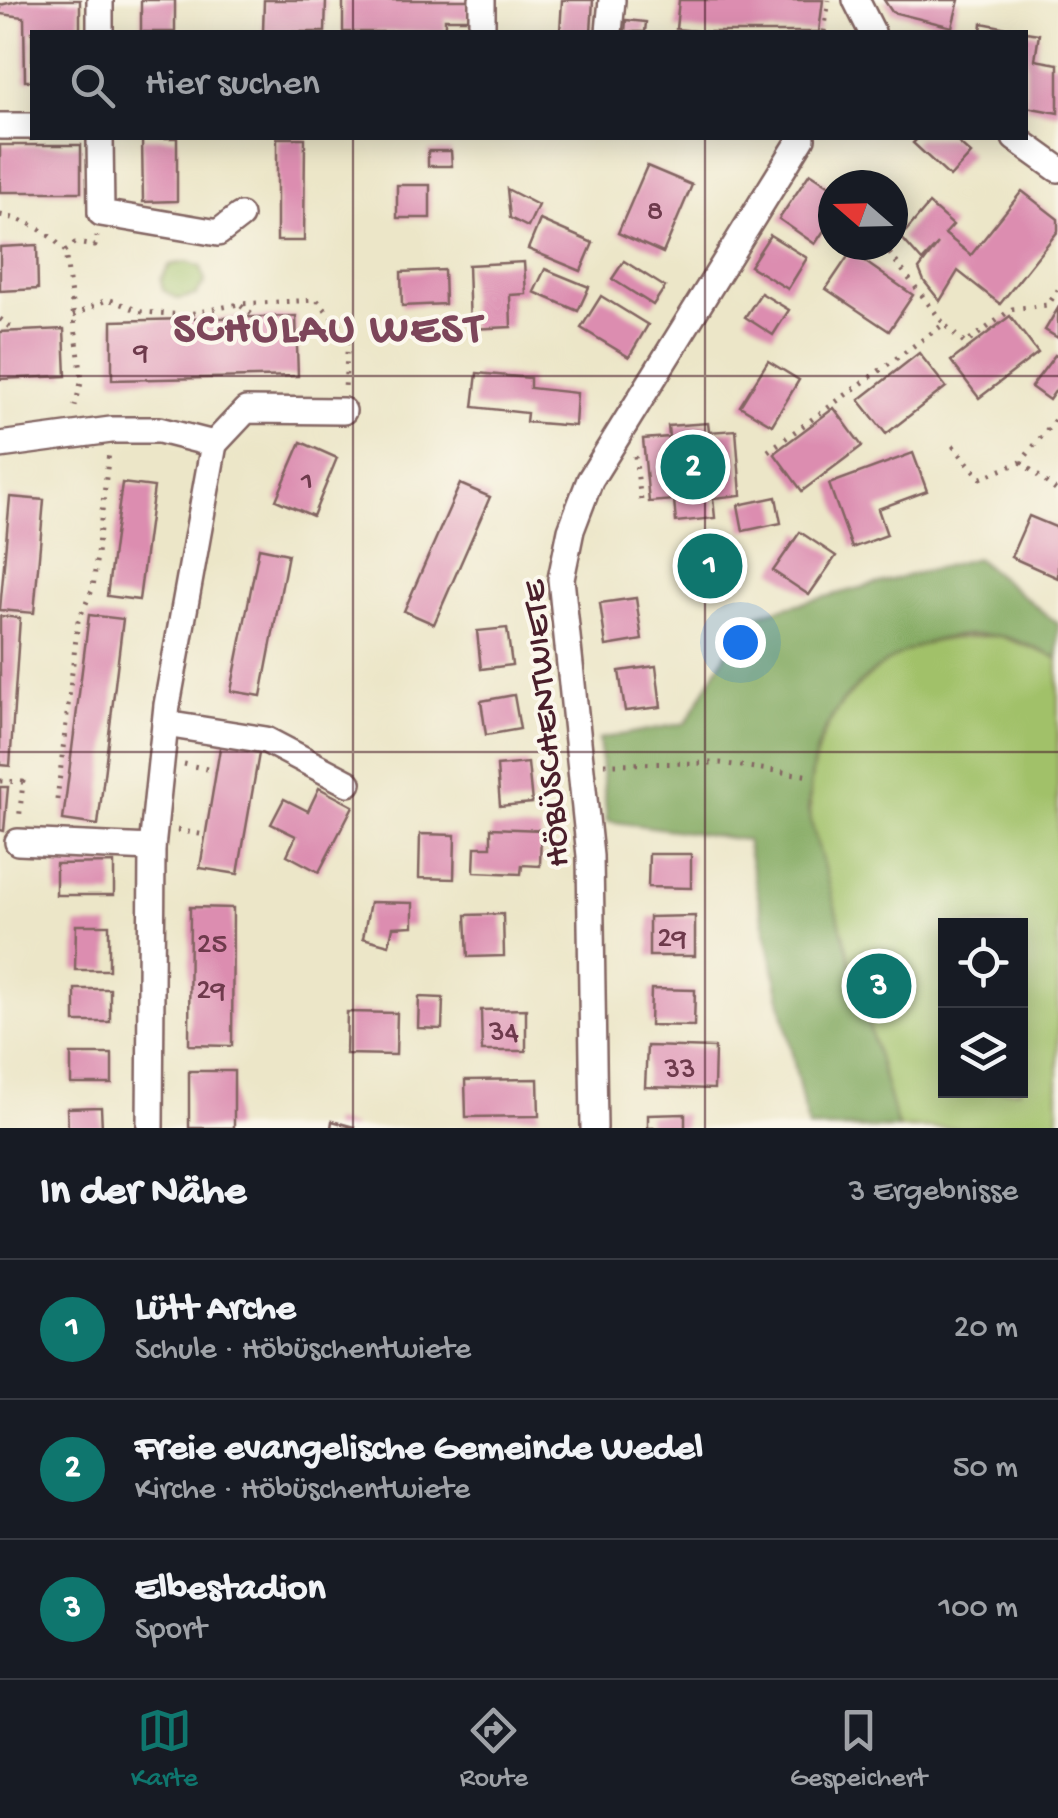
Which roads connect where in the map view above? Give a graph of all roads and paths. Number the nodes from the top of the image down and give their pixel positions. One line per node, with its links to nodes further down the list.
1 (100, 0): 6 (street)
2 (482, 0): 7 (street)
3 (612, 0): 8 (street)
4 (830, 0): 9 (path)
5 (856, 0): 10 (street)
6 (100, 30)
7 (482, 30)
8 (609, 30)
9 (824, 30)
10 (869, 30)
11 (0, 126): 12 (street)
12 (30, 126)
13 (100, 140): 18 (street)
14 (801, 140): 33 (street, HÖBÜSCHENTWIETE)
15 (1018, 140): 16 (street)
16 (1058, 169)
17 (0, 215): 24 (path)
18 (240, 216)
19 (895, 260): 29 (path)
20 (1058, 290): 29 (path)
21 (239, 304): 23 (path); 25 (path); 31 (path)
22 (142, 312): 23 (path); 24 (path); 27 (path)
23 (184, 315): 28 (path)
24 (73, 316): 35 (path)
25 (254, 317)
26 (0, 318): 30 (path)
27 (141, 320)
28 (196, 320)
29 (944, 324): 39 (path)
30 (16, 331)
31 (344, 411): 36 (street)
32 (1058, 416): 40 (path)
33 (625, 424): 42 (path); 45 (street, HÖBÜSCHENTWIETE)
34 (112, 430): 35 (street); 36 (street); 50 (path)
35 (67, 437): 37 (street)
36 (214, 444): 43 (street)
37 (0, 445)
38 (953, 446): 40 (path)
39 (768, 451)
40 (1021, 462): 41 (path)
41 (1058, 492)
42 (642, 508)
43 (165, 724): 44 (street); 49 (street)
44 (161, 760): 46 (path); 52 (street)
45 (580, 766): 47 (path); 54 (street, HÖBÜSCHENTWIETE)
46 (216, 771)
47 (810, 776)
48 (0, 781): 51 (path)
49 (348, 783)
50 (57, 800)
51 (18, 842): 52 (street)
52 (152, 848): 53 (street)
53 (150, 1128)
54 (594, 1128)

